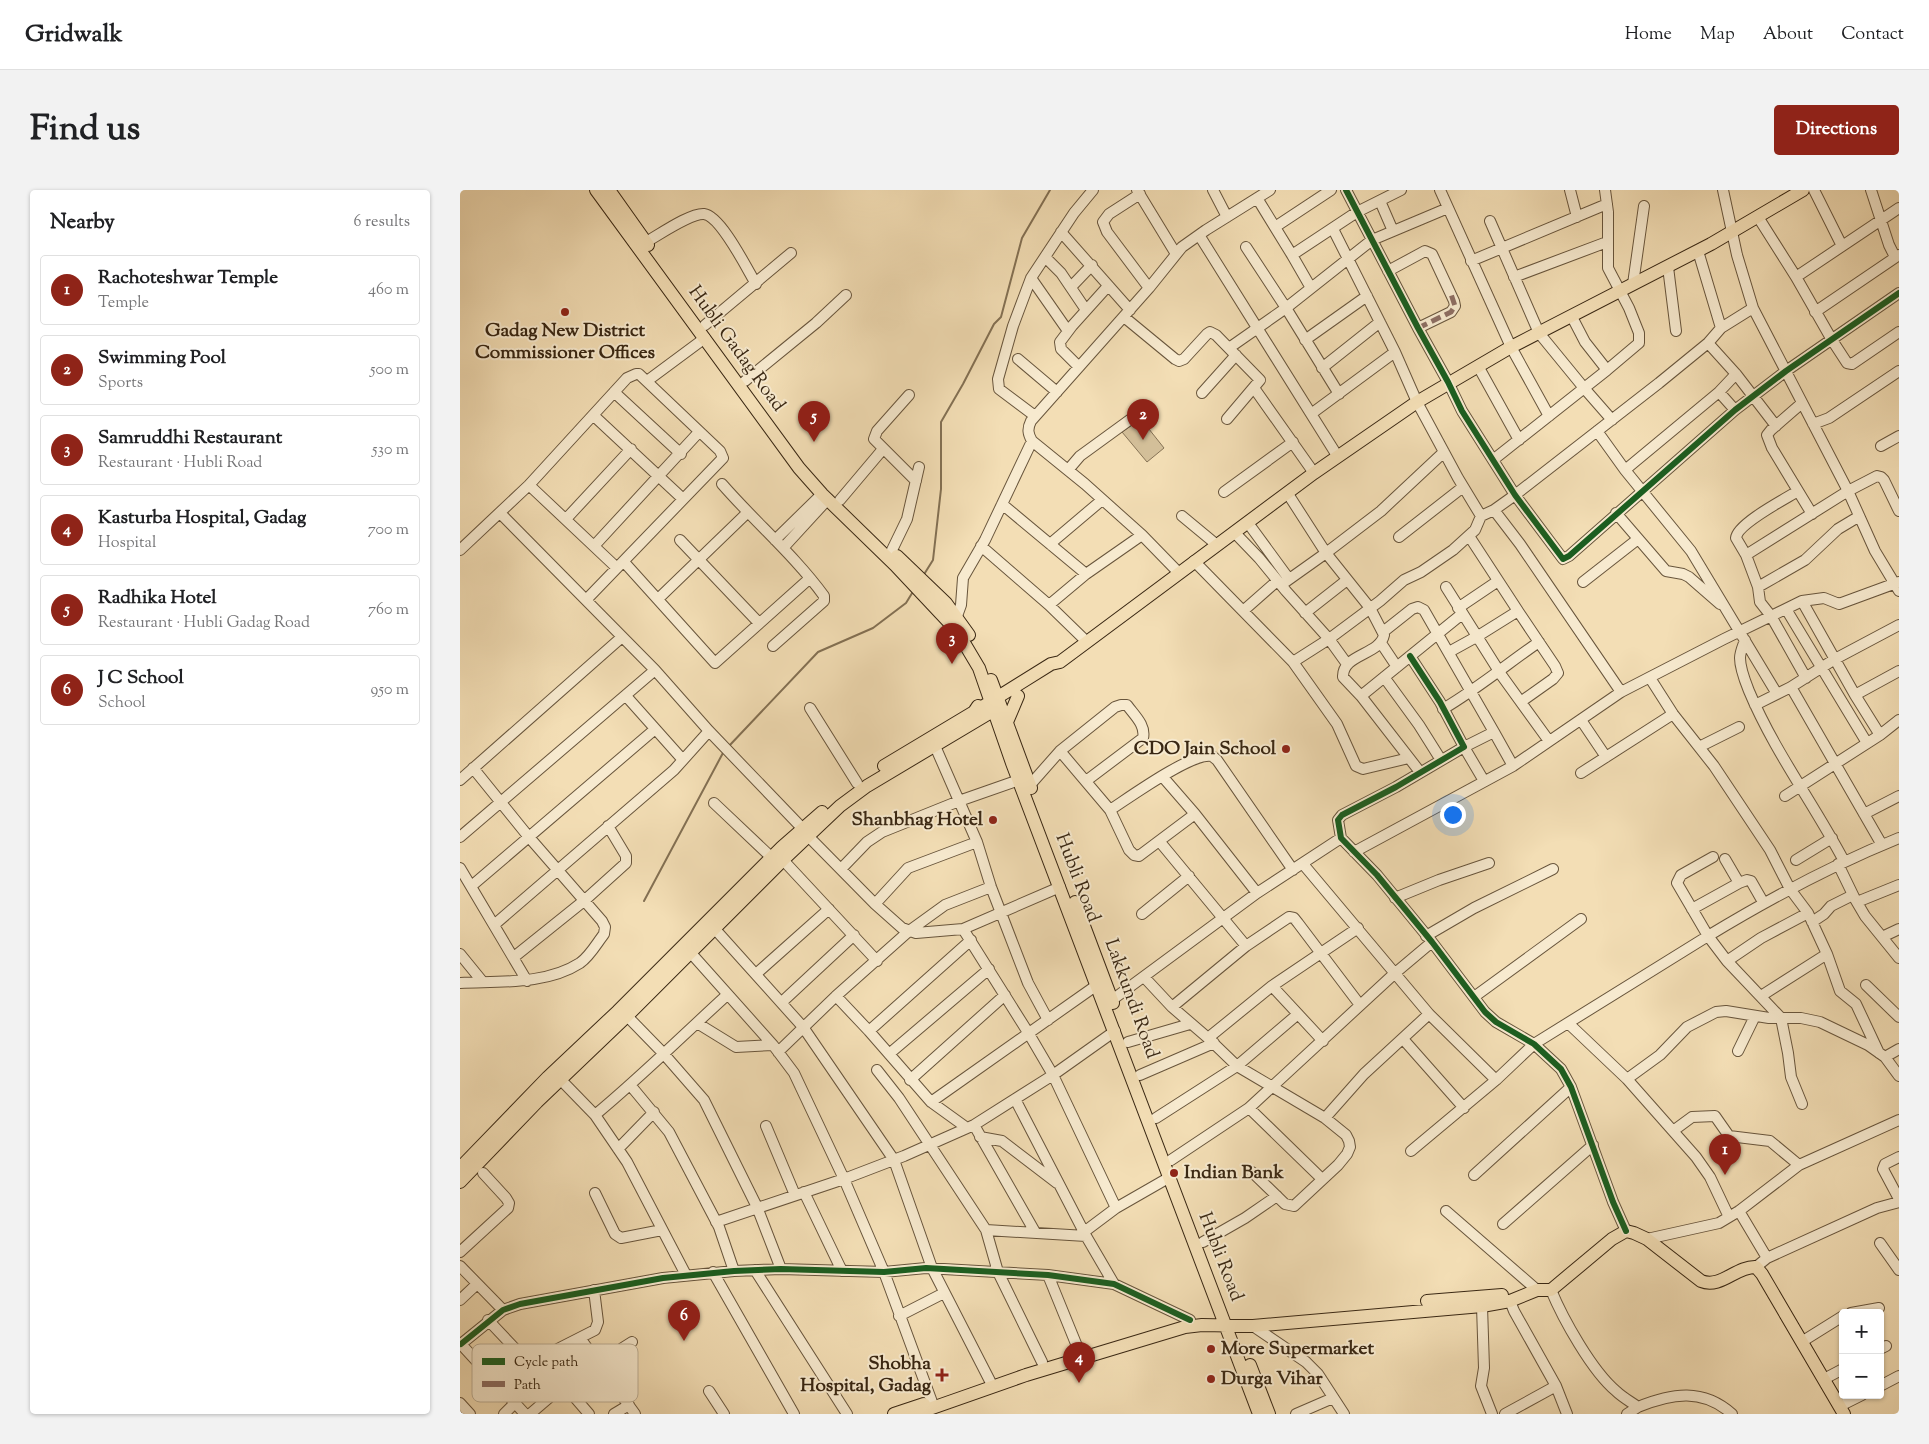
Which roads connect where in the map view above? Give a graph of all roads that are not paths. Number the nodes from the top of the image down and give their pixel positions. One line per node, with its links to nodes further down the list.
1 (596, 190): 77 (main road, Hubli Gadag Road)
2 (609, 190): 36 (main road, Hubli Gadag Road)
3 (1093, 190): 32 (street)
4 (1213, 190): 24 (street)
5 (1270, 190): 17 (street)
6 (1331, 190): 29 (street)
7 (1346, 190): 23 (street)
8 (1401, 190): 18 (street)
9 (1440, 190): 21 (street)
10 (1570, 190): 26 (street)
11 (1605, 190): 19 (street)
12 (1723, 190): 33 (street)
13 (1803, 190): 25 (main road)
14 (1814, 190): 38 (street)
15 (1871, 190): 27 (street)
16 (1138, 192): 43 (street); 59 (street)
17 (1257, 198): 24 (street); 29 (street)
18 (1380, 201): 23 (street); 31 (street)
19 (1607, 204): 26 (street); 37 (street)
20 (1644, 206): 56 (street)
21 (1448, 208): 31 (street); 48 (street)
22 (1899, 208): 27 (street)
23 (1357, 212): 30 (street); 35 (street)
24 (1227, 217): 34 (street)
25 (1758, 217): 33 (main road); 52 (street)
26 (1577, 218): 40 (street)
27 (1882, 219): 38 (street); 45 (street)
28 (1490, 222): 40 (street)
29 (1275, 227): 44 (street)
30 (1333, 229): 44 (street); 47 (street)
31 (1393, 231): 35 (street)
32 (1062, 232): 46 (street); 49 (street)
33 (1732, 232): 41 (main road); 66 (street)
34 (1199, 235): 43 (street); 72 (street)
35 (1372, 240): 47 (street); 51 (street)
36 (646, 242): 55 (street); 77 (main road, Hubli Gadag Road)
37 (1607, 242): 53 (street); 61 (street)
38 (1842, 246): 52 (street)
39 (1246, 247): 65 (street)
40 (1502, 250): 48 (street); 53 (street)
41 (1698, 251): 50 (main road); 74 (street)
42 (791, 253): 55 (street)
43 (1176, 254): 59 (street)
44 (1292, 255): 60 (street)
45 (1897, 256): 68 (street)
46 (1045, 257): 54 (street); 58 (street)
47 (1348, 258): 60 (street); 64 (street)
48 (1471, 261): 83 (street)
49 (1092, 265): 57 (street); 58 (street)
50 (1668, 268): 56 (main road); 76 (street)
51 (1388, 271): 73 (street); 73 (street)
52 (1796, 276): 68 (street)
53 (1514, 277): 79 (street)
54 (1032, 278): 75 (street); 111 (street)
55 (756, 284): 77 (street)
56 (1633, 284): 61 (main road)
57 (1108, 286): 67 (street); 69 (street)
58 (1071, 288): 67 (street)
59 (1149, 288): 69 (street)
60 (1311, 288): 65 (street)
61 (1620, 290): 70 (main road); 90 (street)
62 (846, 294): 95 (street)
63 (1899, 294): 81 (street)
64 (1367, 296): 71 (street); 80 (street)
65 (1286, 308): 72 (street); 80 (street)
66 (1754, 308): 74 (street); 91 (street)
67 (1086, 310): 75 (street)
68 (1816, 312): 81 (street)
69 (1127, 313): 84 (street); 88 (street)
70 (1572, 317): 79 (main road); 90 (street)
71 (1380, 322): 85 (street); 89 (street)
72 (1257, 328): 84 (street); 109 (street)
73 (1418, 328): 96 (street)
74 (1720, 328): 82 (street)
75 (1068, 331): 88 (street)
76 (1676, 331)
77 (705, 332): 94 (street); 95 (main road, Hubli Gadag Road); 146 (main road, Hubli Gadag Road)
78 (1899, 332): 81 (street)
79 (1540, 333): 83 (main road); 98 (street)
80 (1305, 340): 89 (street)
81 (1832, 340): 91 (street)
82 (1708, 343): 93 (street); 115 (street)
83 (1512, 347): 87 (main road); 113 (street)
84 (1232, 351): 97 (street); 102 (street)
85 (1396, 352): 103 (street); 106 (street)
86 (1018, 360): 100 (street)
87 (1478, 366): 96 (main road); 120 (street)
88 (1079, 367): 100 (street)
89 (1322, 368): 103 (street)
90 (1607, 370): 98 (street)
91 (1786, 371): 105 (street); 107 (street)
92 (1899, 371): 116 (street)
93 (1736, 374): 101 (street); 105 (street)
94 (648, 381): 99 (street); 119 (street)
95 (745, 381): 146 (main road, Hubli Gadag Road)
96 (1448, 382): 106 (main road); 130 (street)
97 (1254, 388): 114 (street); 123 (street)
98 (1584, 388): 113 (street); 115 (street)
99 (614, 392): 110 (street); 128 (street)
100 (1057, 392): 111 (street)
101 (1719, 392): 108 (street); 133 (street)
102 (1202, 393)
103 (1338, 394): 109 (street)
104 (909, 395): 126 (street)
105 (1754, 396): 108 (street); 117 (street)
106 (1417, 402): 127 (street); 129 (main road)
107 (1802, 404): 116 (street); 117 (street)
108 (1735, 410): 140 (street)
109 (1311, 414): 129 (street)
110 (593, 415): 125 (street); 138 (street)
111 (1035, 416): 122 (street)
112 (1135, 416): 132 (street)
113 (1549, 416): 120 (street)
114 (1228, 419)
115 (1612, 420): 118 (street)
116 (1813, 424): 142 (street)
117 (1776, 426): 141 (street)
118 (1597, 431): 133 (street); 145 (street)
119 (699, 432): 128 (street); 147 (street)
120 (1519, 440): 130 (street)
121 (1897, 440): 124 (street)
122 (1032, 441): 132 (street); 149 (street)
123 (1292, 442): 134 (street); 143 (street)
124 (1881, 446)
125 (631, 449): 135 (street); 159 (street)
126 (883, 449): 136 (street); 146 (street)
127 (1444, 452): 139 (street); 175 (street)
128 (681, 454): 135 (street)
129 (1338, 457): 134 (main road)
130 (1493, 460): 145 (street)
131 (919, 467): 136 (street)
132 (1068, 470): 148 (street)
133 (1625, 470): 140 (street)
134 (1314, 473): 144 (main road)
135 (658, 477): 147 (street); 170 (street)
136 (916, 481): 174 (street)
137 (722, 484): 153 (street)
138 (529, 485): 152 (street); 159 (street)
139 (1464, 487): 157 (street); 164 (street)
140 (1642, 490): 154 (street); 201 (street)
141 (1798, 491): 155 (street); 176 (street)
142 (1848, 491): 151 (street); 155 (street); 158 (street)
143 (1224, 492)
144 (1288, 494): 160 (main road); 175 (street)
145 (1515, 495): 150 (street); 154 (street)
146 (830, 498): 167 (street); 172 (street); 174 (main road, Hubli Gadag Road); 179 (main road, Hubli Gadag Road)
147 (683, 499): 180 (street)
148 (1102, 500): 162 (street); 168 (street)
149 (1002, 504): 168 (street); 171 (street)
150 (1494, 510): 157 (street); 234 (street)
151 (1899, 511)
152 (500, 513): 173 (street); 192 (street)
153 (747, 513): 167 (street); 177 (street)
154 (1616, 513): 165 (street)
155 (1812, 514): 176 (street)
156 (1182, 516): 169 (street)
157 (1481, 516): 163 (street)
158 (1858, 518): 188 (street); 190 (street)
159 (566, 519): 170 (street)
160 (1248, 523): 161 (main road); 185 (street)
161 (1234, 532): 169 (main road); 185 (street)
162 (1142, 536): 181 (street); 182 (street)
163 (1469, 536): 186 (street); 195 (street)
164 (1399, 537)
165 (1638, 539): 187 (street); 201 (street)
166 (680, 540): 177 (street)
167 (775, 540): 172 (street)
168 (1050, 544): 181 (street)
169 (1217, 545): 178 (main road)
170 (594, 546): 180 (street)
171 (981, 546): 194 (street); 203 (street)
172 (783, 548): 183 (street)
173 (460, 550)
174 (892, 550): 179 (main road, Hubli Gadag Road)
175 (1326, 553): 184 (street); 185 (street)
176 (1746, 555): 190 (street)
177 (698, 560): 191 (street); 205 (street)
178 (1194, 561): 182 (main road); 198 (street)
179 (900, 564): 196 (main road)
180 (621, 565): 191 (street); 192 (street)
181 (1086, 574): 194 (street)
182 (1179, 574): 213 (main road)
183 (809, 579): 205 (street); 216 (street)
184 (1348, 580): 195 (street); 202 (street)
185 (1282, 581): 198 (street); 202 (street)
186 (1498, 581): 199 (street); 200 (street)
187 (1583, 582)
188 (1898, 586): 193 (street)
189 (1446, 587): 199 (street)
190 (1758, 587): 204 (street)
191 (658, 599): 205 (street)
192 (586, 600): 211 (street)
193 (1802, 601): 197 (street); 219 (street)
194 (1048, 605): 213 (street)
195 (1370, 608): 207 (street); 212 (street)
196 (944, 609): 203 (main road); 230 (main road, Hubli Road)
197 (1786, 609): 204 (street); 223 (street)
198 (1243, 611): 220 (street)
199 (1460, 611): 208 (street); 210 (street)
200 (1518, 611): 210 (street); 214 (street)
201 (1728, 611): 209 (street)
202 (1305, 613): 212 (street)
203 (957, 616): 230 (main road)
204 (1771, 616): 209 (street); 229 (street)
205 (758, 623)
206 (1899, 625): 219 (street)
207 (1383, 632): 208 (street); 215 (street)
208 (1438, 634): 217 (street); 218 (street)
209 (1742, 635): 228 (street); 235 (street); 241 (street)
210 (1478, 636): 217 (street); 225 (street)
211 (622, 637): 224 (street); 266 (street)
212 (1329, 639): 220 (street); 221 (street)
213 (1087, 642): 232 (main road)
214 (1539, 642): 225 (street); 239 (street)
215 (1381, 643): 221 (street); 222 (street)
216 (773, 646)
217 (1448, 652): 233 (street)
218 (1410, 656): 222 (street); 243 (street)
219 (1835, 659): 223 (street); 236 (street)
220 (1293, 662): 261 (street)
221 (1347, 664): 238 (street)
222 (1397, 667): 227 (street)
223 (1821, 668): 229 (street); 255 (street)
224 (655, 670): 237 (street); 253 (street)
225 (1499, 670): 233 (street); 239 (street)
226 (1899, 672): 236 (street)
227 (1384, 677): 238 (street); 263 (street)
228 (1650, 678): 234 (street); 244 (street)
229 (1806, 678): 231 (street)
230 (987, 680): 232 (main road); 240 (main road, Hubli Road); 245 (main road)
231 (1791, 687): 235 (street); 264 (street)
232 (1016, 692): 240 (main road); 248 (main road)
233 (1471, 692): 243 (street); 251 (street)
234 (1622, 692): 246 (street)
235 (1777, 694): 241 (street)
236 (1855, 695): 252 (street)
237 (626, 696): 250 (street); 279 (street)
238 (1361, 696): 261 (street)
239 (1522, 701): 254 (street)
240 (995, 704): 245 (main road); 248 (main road, Hubli Road)
241 (1755, 705): 275 (street)
242 (810, 708): 274 (street)
243 (1443, 709): 257 (street)
244 (1674, 714): 258 (street); 260 (street)
245 (976, 716): 248 (main road); 256 (main road); 274 (main road)
246 (1581, 720): 254 (street); 260 (street)
247 (1899, 720): 252 (street)
248 (1003, 725): 273 (main road, Hubli Road)
249 (1739, 727): 258 (street)
250 (654, 730): 262 (street); 286 (street)
251 (1494, 732): 257 (street); 265 (street)
252 (1880, 734): 255 (street)
253 (712, 735): 262 (street); 285 (street)
254 (1549, 741): 265 (street)
255 (1866, 743): 264 (street)
256 (935, 746): 278 (street); 285 (main road)
257 (1464, 747): 263 (street); 272 (street)
258 (1699, 747): 313 (street)
259 (1060, 751): 271 (street); 271 (street); 273 (street)
260 (1606, 757): 268 (street)
261 (1409, 758): 267 (street)
262 (683, 760): 284 (street)
263 (1441, 760): 267 (street)
264 (1834, 764): 275 (street); 283 (street)
265 (1513, 766): 272 (street)
266 (473, 768): 270 (street); 279 (street)
267 (1420, 772): 288 (street)
268 (1581, 773)
269 (1162, 776): 281 (street); 282 (street); 306 (street)
270 (460, 780)
271 (1086, 781): 281 (street)
272 (1484, 781): 294 (street)
273 (1025, 782): 278 (street); 312 (main road, Hubli Road); 362 (main road, Lakkundi Road)
274 (857, 783): 285 (main road)
275 (1801, 786): 276 (street); 289 (street)
276 (1785, 796)
277 (1899, 796): 283 (street)
278 (959, 801): 291 (street); 304 (street)
279 (502, 802): 286 (street); 287 (street)
280 (714, 803): 296 (street)
281 (1110, 810): 292 (street)
282 (1195, 814): 292 (street); 314 (street)
283 (1864, 814): 293 (street)
284 (608, 826): 303 (street); 317 (street)
285 (805, 832): 296 (main road); 304 (street)
286 (528, 836): 303 (street); 308 (street)
287 (460, 837)
288 (1341, 838): 294 (street); 301 (street)
289 (1832, 838): 298 (street); 300 (street)
290 (1899, 838): 293 (street)
291 (977, 842): 311 (street); 319 (street)
292 (1160, 842): 307 (street)
293 (1882, 845): 300 (street)
294 (1354, 852): 315 (street)
295 (1713, 857): 321 (street)
296 (777, 859): 320 (street); 328 (main road); 425 (main road)
297 (1725, 859): 309 (street)
298 (1796, 860)
299 (1489, 863): 315 (street)
300 (1841, 863): 313 (street); 316 (street)
301 (1303, 864): 306 (street); 329 (street)
302 (460, 868): 327 (street)
303 (558, 869): 317 (street); 327 (street)
304 (842, 869): 319 (street)
305 (1553, 869): 336 (street)
306 (1293, 870): 314 (street)
307 (1189, 876): 323 (street); 324 (street)
308 (474, 883)
309 (1739, 883): 318 (street); 321 (street)
310 (1899, 885): 316 (street)
311 (991, 887): 322 (street); 332 (street)
312 (1060, 887): 322 (street); 354 (main road, Hubli Road)
313 (1790, 889): 318 (street); 325 (street)
314 (1257, 893): 324 (street)
315 (1396, 898): 336 (street)
316 (1855, 899): 325 (street); 335 (street)
317 (585, 900): 343 (street); 352 (street)
318 (1763, 902): 334 (street)
319 (875, 904): 332 (street)
320 (829, 909): 333 (street); 348 (street)
321 (1692, 909): 334 (street)
322 (1000, 911): 330 (street); 372 (street)
323 (1142, 914)
324 (1224, 918): 338 (street); 350 (street)
325 (1810, 918): 342 (street); 346 (street)
326 (1581, 919): 361 (street)
327 (494, 925): 343 (street)
328 (714, 928): 339 (main road); 348 (street)
329 (1358, 928): 340 (street); 349 (street)
330 (963, 929): 332 (street); 337 (street)
331 (1899, 929): 335 (street)
332 (909, 931): 345 (street)
333 (854, 935): 345 (street); 363 (street)
334 (1708, 936): 346 (street); 374 (street)
335 (1882, 937): 344 (street)
336 (1429, 939): 349 (street); 361 (street)
337 (971, 940): 347 (street); 377 (street)
338 (1246, 946): 340 (street); 365 (street)
339 (690, 952): 357 (street); 368 (main road)
340 (1321, 952): 355 (street); 364 (street)
341 (460, 954): 351 (street)
342 (1827, 954): 360 (street); 390 (street)
343 (514, 957): 352 (street)
344 (1899, 958)
345 (877, 961): 359 (street)
346 (1727, 961): 360 (street)
347 (989, 968): 358 (street); 389 (street)
348 (756, 974): 363 (street)
349 (1394, 974): 364 (street); 367 (street)
350 (1144, 978): 362 (street); 365 (street)
351 (482, 981): 352 (street); 353 (street)
352 (527, 981)
353 (460, 983)
354 (1097, 985): 372 (street); 378 (main road, Hubli Road)
355 (1272, 986): 366 (street); 381 (street)
356 (1866, 986): 370 (street)
357 (727, 995): 373 (street); 385 (street)
358 (1005, 995): 379 (street); 398 (street)
359 (836, 996): 376 (street); 377 (street)
360 (1761, 996): 371 (street)
361 (1474, 998): 384 (street)
362 (1112, 1000): 383 (main road, Lakkundi Road)
363 (782, 1002): 376 (street)
364 (1360, 1005): 382 (street)
365 (1172, 1007): 375 (street)
366 (1298, 1014): 382 (street); 391 (street)
367 (1430, 1014): 380 (street); 399 (street)
368 (627, 1016): 388 (street); 396 (main road)
369 (1755, 1016): 371 (street); 387 (street); 397 (street)
370 (1899, 1017)
371 (1781, 1018): 390 (street); 405 (street)
372 (1048, 1020): 379 (street)
373 (697, 1023): 385 (street); 388 (street)
374 (1568, 1023): 384 (street); 397 (street)
375 (1190, 1024): 381 (street); 383 (street)
376 (804, 1027): 385 (street); 422 (street)
377 (869, 1031): 389 (street)
378 (1115, 1031): 394 (street); 429 (main road, Hubli Road)
379 (1029, 1034): 394 (street); 404 (street)
380 (1403, 1039): 407 (street); 411 (street)
381 (1211, 1041): 391 (street); 393 (street)
382 (1323, 1041): 401 (street)
383 (1128, 1042): 393 (main road, Lakkundi Road)
384 (1534, 1044): 399 (street); 402 (street)
385 (775, 1048): 430 (street)
386 (1899, 1049): 390 (street)
387 (1738, 1051)
388 (663, 1054): 400 (street); 438 (street)
389 (889, 1054): 398 (street)
390 (1882, 1055): 395 (street)
391 (1237, 1066): 401 (street); 410 (street)
392 (877, 1070): 418 (street)
393 (1140, 1075): 410 (main road, Lakkundi Road)
394 (1053, 1076): 403 (street); 439 (street)
395 (1899, 1076)
396 (560, 1079): 409 (street); 432 (main road)
397 (1627, 1079): 415 (street)
398 (910, 1080): 404 (street)
399 (1496, 1080): 407 (street)
400 (631, 1086): 408 (street); 409 (street)
401 (1271, 1087): 406 (street); 411 (street)
402 (1571, 1087): 417 (street); 428 (street)
403 (1015, 1099): 414 (street); 433 (street)
404 (931, 1102): 414 (street)
405 (1802, 1104)
406 (1249, 1108): 423 (street); 431 (street)
407 (1464, 1108): 420 (street)
408 (654, 1112): 419 (street); 443 (street)
409 (595, 1116): 419 (street)
410 (1156, 1118): 423 (main road, Lakkundi Road)
411 (1325, 1118): 431 (street)
412 (1899, 1120): 424 (street)
413 (766, 1126): 435 (street)
414 (970, 1126): 416 (street); 418 (street)
415 (1673, 1131): 424 (street); 442 (street)
416 (980, 1137): 433 (street); 448 (street)
417 (1593, 1145): 444 (street); 447 (street)
418 (928, 1146): 422 (street); 446 (street)
419 (618, 1149): 445 (street)
420 (1411, 1151)
421 (1899, 1156): 437 (street)
422 (894, 1160): 430 (street); 457 (street)
423 (1171, 1160): 451 (main road, Lakkundi Road)
424 (1799, 1165): 441 (street)
425 (460, 1168)
426 (1252, 1172): 436 (street)
427 (483, 1173): 453 (street)
428 (1474, 1175)
429 (1170, 1177): 439 (street); 484 (main road, Hubli Road)
430 (844, 1179): 435 (street); 464 (street)
431 (1322, 1179): 436 (street)
432 (460, 1182)
433 (1061, 1186): 449 (street)
434 (594, 1193): 445 (street)
435 (800, 1194): 438 (street); 462 (street)
436 (1278, 1196): 451 (street)
437 (1899, 1201): 454 (street)
438 (757, 1207): 443 (street); 458 (street)
439 (1116, 1208): 449 (street)
440 (1446, 1210): 471 (street)
441 (1739, 1211): 442 (street); 454 (street)
442 (1729, 1217): 450 (street)
443 (716, 1222): 459 (street)
444 (1503, 1224)
445 (662, 1230): 466 (street)
446 (986, 1230): 448 (street); 465 (street)
447 (1626, 1231): 450 (main road); 472 (main road)
448 (1035, 1232): 449 (street)
449 (1085, 1234): 469 (street)
450 (1647, 1239): 456 (main road)
451 (1202, 1242): 484 (main road, Lakkundi Road)
452 (1880, 1243): 461 (street)
453 (460, 1252)
454 (1767, 1258): 456 (street)
455 (460, 1266): 468 (street)
456 (1756, 1267): 487 (main road)
457 (932, 1268): 464 (street); 465 (street); 473 (street)
458 (781, 1269): 460 (street); 462 (street)
459 (734, 1270): 460 (street); 463 (street)
460 (756, 1270): 525 (street)
461 (1899, 1270)
462 (842, 1271): 464 (street)
463 (713, 1272): 466 (street); 524 (street)
464 (884, 1272): 480 (street)
465 (998, 1272): 467 (street); 496 (street)
466 (686, 1275): 470 (street)
467 (1048, 1275): 469 (street); 494 (street)
468 (477, 1284): 475 (street); 479 (street)
469 (1114, 1284): 483 (street)
470 (594, 1290): 479 (street); 486 (street)
471 (1537, 1290): 472 (main road); 474 (main road)
472 (1551, 1290): 513 (street)
473 (944, 1293): 480 (street); 500 (street)
474 (1515, 1298): 476 (main road); 502 (street)
475 (460, 1300)
476 (1474, 1303): 484 (main road); 485 (main road); 532 (street)
477 (1879, 1308): 478 (street)
478 (1873, 1309)
479 (503, 1310): 482 (street)
480 (899, 1316): 509 (street)
481 (1839, 1318): 487 (street)
482 (488, 1320): 489 (street); 490 (street)
483 (1190, 1320): 484 (main road); 494 (main road)
484 (1229, 1322): 485 (main road); 527 (main road); 528 (main road, Hubli Road); 529 (main road, Lakkundi Road)
485 (1252, 1326): 504 (street)
486 (580, 1338): 491 (street); 492 (street)
487 (1803, 1341): 499 (main road)
488 (632, 1342): 493 (street)
489 (460, 1344): 495 (street)
490 (511, 1344)
491 (569, 1344)
492 (584, 1344)
493 (629, 1344)
494 (1079, 1351): 496 (main road)
495 (472, 1357)
496 (1042, 1362): 500 (main road)
497 (1839, 1371): 499 (street)
498 (1899, 1376): 501 (street)
499 (1824, 1379): 514 (main road)
500 (990, 1381): 509 (main road)
501 (1884, 1384)
502 (1556, 1386): 515 (street); 533 (street)
503 (709, 1392): 523 (street)
504 (1333, 1398): 530 (street); 531 (street)
505 (1857, 1399): 514 (street)
506 (544, 1402): 519 (street)
507 (579, 1402): 520 (street)
508 (627, 1402): 512 (street)
509 (932, 1402): 526 (main road)
510 (460, 1403): 516 (street)
511 (515, 1403): 517 (street); 518 (street)
512 (629, 1405): 521 (street); 522 (street)
513 (1638, 1407): 534 (street); 535 (street)
514 (1842, 1410)
515 (1565, 1413)
516 (470, 1414)
517 (504, 1414)
518 (526, 1414)
519 (530, 1414)
520 (589, 1414)
521 (614, 1414)
522 (635, 1414)
523 (724, 1414)
524 (794, 1414)
525 (847, 1414)
526 (894, 1414)
527 (915, 1414)
528 (1259, 1414)
529 (1269, 1414)
530 (1296, 1414)
531 (1344, 1414)
532 (1492, 1414)
533 (1505, 1414)
534 (1627, 1414)
535 (1732, 1414)

